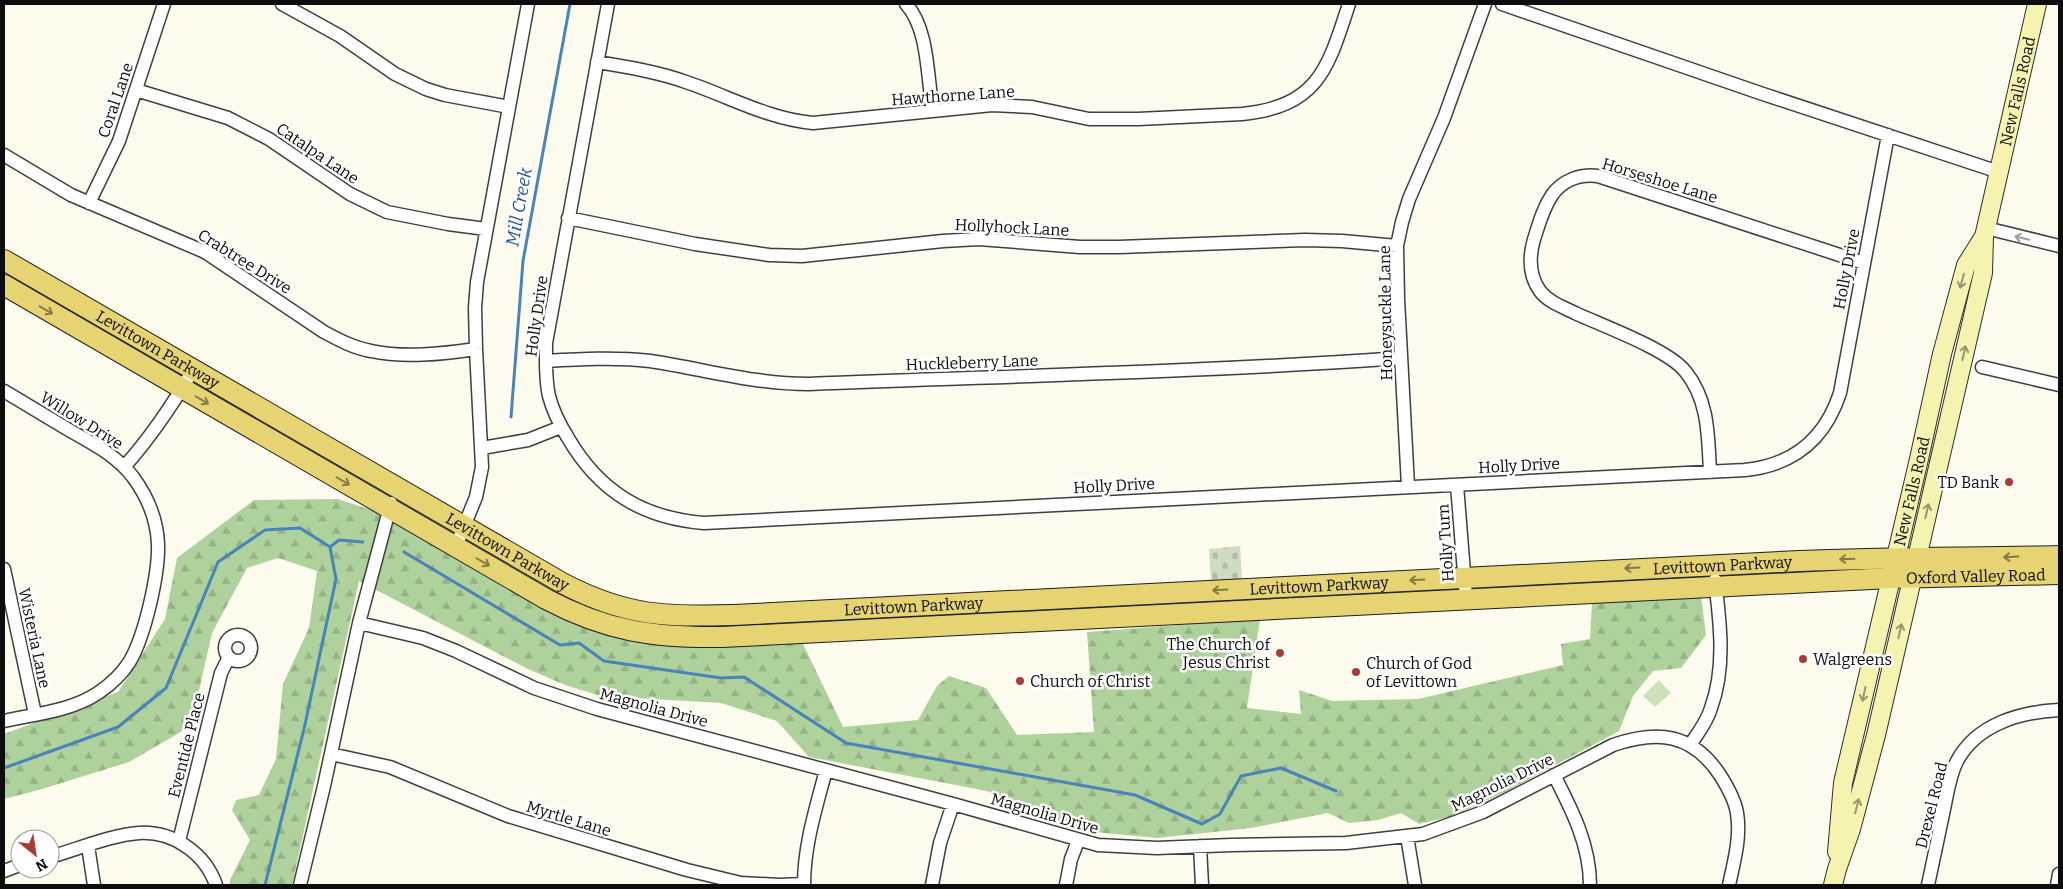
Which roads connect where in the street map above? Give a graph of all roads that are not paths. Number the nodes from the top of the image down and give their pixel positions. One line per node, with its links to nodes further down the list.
1 (164, 4): 11 (street, Coral Lane)
2 (282, 4): 12 (street)
3 (528, 4): 12 (street)
4 (608, 4): 10 (street, Holly Drive)
5 (906, 4): 13 (street)
6 (1349, 4): 13 (street, Hawthorne Lane)
7 (1485, 4): 21 (street, Honeysuckle Lane)
8 (1502, 4): 14 (street)
9 (2037, 4): 16 (main road, New Falls Road)
10 (597, 62): 13 (street, Hawthorne Lane); 18 (street, Holly Drive)
11 (136, 90): 17 (street, Coral Lane); 19 (street, Catalpa Lane)
12 (509, 107): 19 (street)
13 (933, 111)
14 (1888, 135): 16 (street); 24 (street, Holly Drive)
15 (4, 155): 17 (street, Crabtree Drive)
16 (1999, 172): 20 (main road, New Falls Road)
17 (89, 203): 26 (street, Crabtree Drive)
18 (568, 218): 21 (street, Hollyhock Lane); 28 (street, Holly Drive)
19 (486, 229): 26 (street)
20 (1985, 233): 22 (street, one-way to 20); 45 (main road, New Falls Road, one-way to 45); 47 (main road, New Falls Road, one-way to 20)
21 (1397, 246): 27 (street, Honeysuckle Lane)
22 (2059, 246)
23 (4, 260): 30 (main road, Levittown Parkway)
24 (1864, 262): 37 (street, Holly Drive); 37 (street, Horseshoe Lane)
25 (4, 285): 32 (main road, Levittown Parkway, one-way to 32)
26 (476, 349): 35 (street)
27 (1401, 358): 28 (street, Huckleberry Lane); 40 (street, Honeysuckle Lane)
28 (546, 361): 34 (street, Holly Drive)
29 (1982, 367): 31 (street)
30 (193, 370): 32 (street); 39 (main road, Levittown Parkway)
31 (2059, 385)
32 (182, 388): 36 (street); 41 (main road, Levittown Parkway, one-way to 41)
33 (4, 392): 36 (street, Willow Drive)
34 (561, 427): 35 (street); 40 (street, Holly Drive)
35 (482, 448): 42 (street)
36 (124, 467): 57 (street, Willow Drive)
37 (1710, 472): 38 (street, Holly Drive)
38 (1457, 485): 40 (street, Holly Drive); 50 (street, Holly Turn)
39 (395, 486): 41 (street); 42 (main road, Levittown Parkway)
40 (1408, 486)
41 (390, 508): 43 (main road, Levittown Parkway); 54 (street)
42 (464, 526): 43 (street); 50 (main road, Levittown Parkway, one-way to 42)
43 (456, 546): 53 (main road, Levittown Parkway, one-way to 53)
44 (2059, 556): 47 (main road, Oxford Valley Road, one-way to 47)
45 (1895, 558): 46 (main road, Levittown Parkway, one-way to 46); 47 (main road, Levittown Parkway); 51 (main road, New Falls Road)
46 (1714, 565): 50 (main road, Levittown Parkway, one-way to 50); 52 (street)
47 (1914, 568): 49 (main road, Oxford Valley Road); 51 (main road, Oxford Valley Road); 71 (main road, New Falls Road, one-way to 47)
48 (4, 569): 57 (street, Wisteria Lane)
49 (2059, 574)
50 (1464, 577): 53 (street, Holly Turn)
51 (1891, 578): 52 (main road, Levittown Parkway); 71 (main road, New Falls Road, one-way to 71)
52 (1716, 586): 53 (main road, Levittown Parkway); 59 (street)
53 (1466, 598)
54 (358, 623): 60 (street); 61 (street, Magnolia Drive)
55 (228, 657): 65 (street, Eventide Place)
56 (2059, 710): 82 (street, Drexel Road)
57 (35, 714): 58 (street, Willow Drive)
58 (4, 721)
59 (1690, 745): 62 (street, Magnolia Drive); 81 (street, Magnolia Drive)
60 (331, 754): 74 (street); 75 (street, Myrtle Lane)
61 (826, 770): 63 (street, Magnolia Drive); 75 (street)
62 (1554, 775): 64 (street, Magnolia Drive); 80 (street)
63 (953, 804): 66 (street, Magnolia Drive); 76 (street)
64 (1408, 836): 68 (street, Magnolia Drive); 79 (street)
65 (179, 841): 67 (street); 73 (street)
66 (1078, 841): 68 (street, Magnolia Drive); 77 (street)
67 (88, 846): 69 (street); 72 (street)
68 (1200, 846): 78 (street)
69 (60, 854)
70 (2059, 874): 83 (street)
71 (1835, 877)
72 (94, 885)
73 (216, 885)
74 (302, 885)
75 (804, 885)
76 (932, 885)
77 (1066, 885)
78 (1202, 885)
79 (1416, 885)
80 (1590, 885)
81 (1729, 885)
82 (1928, 885)
83 (2057, 885)

